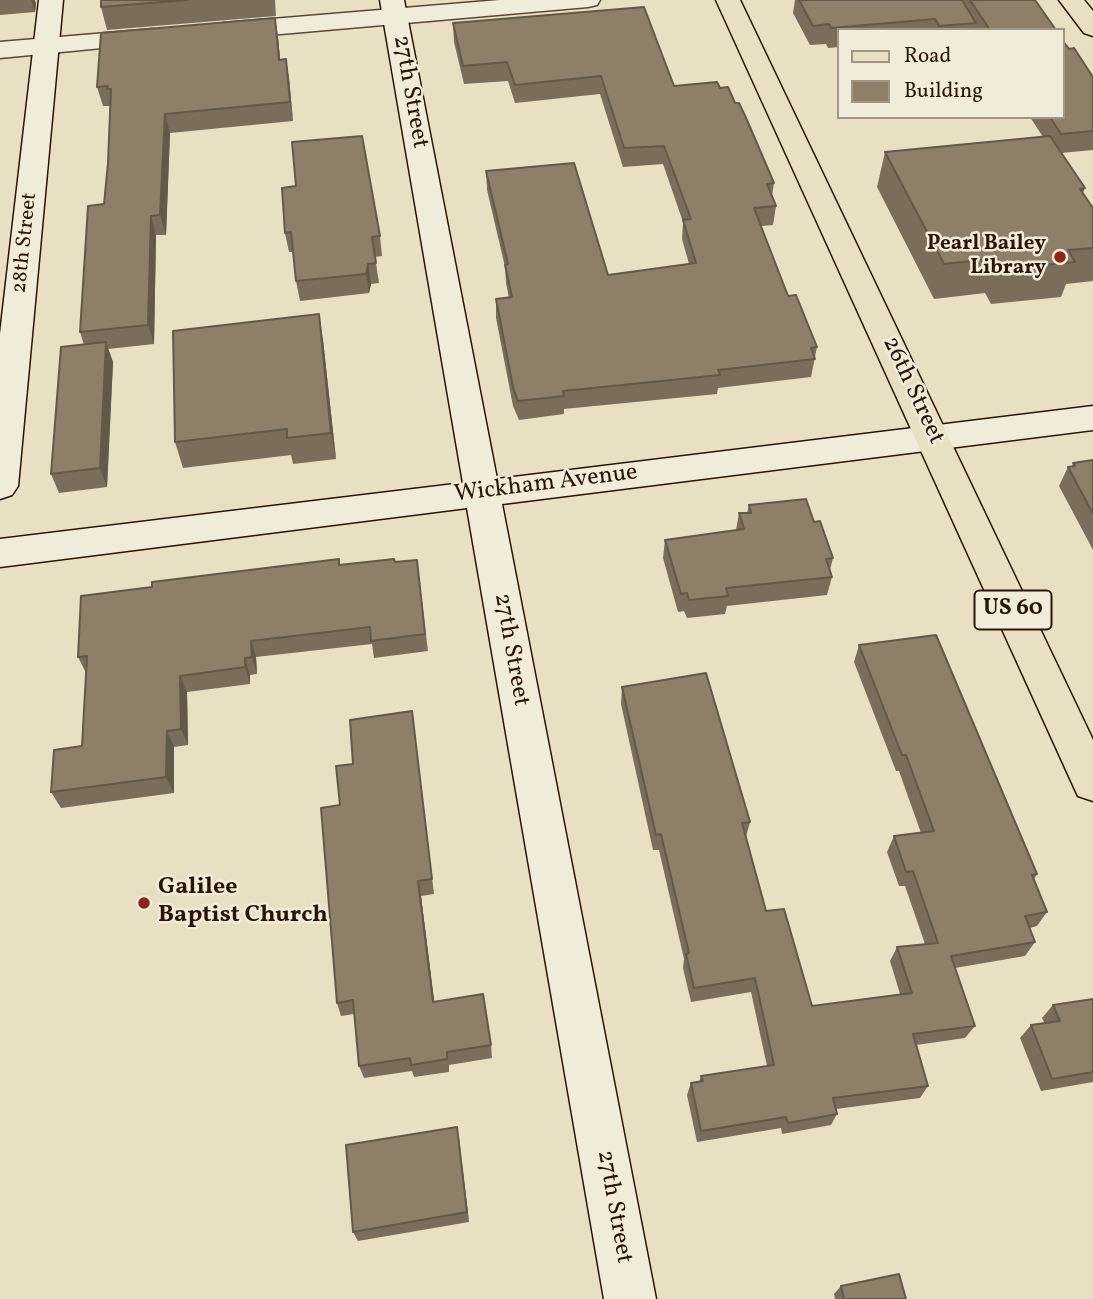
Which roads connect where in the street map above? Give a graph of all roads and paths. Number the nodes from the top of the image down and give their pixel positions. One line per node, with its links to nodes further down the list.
1 (51, 0): 9 (main road, 28th Street)
2 (588, 0): 5 (main road)
3 (728, 0): 12 (main road, 26th Street / US 60)
4 (1071, 0): 6 (main road)
5 (394, 9): 7 (main road); 14 (main road, 27th Street)
6 (1093, 29)
7 (205, 33)
8 (179, 35): 9 (main road)
9 (46, 46): 10 (main road); 13 (main road, 28th Street)
10 (0, 50)
11 (1093, 418): 12 (main road, Wickham Avenue)
12 (934, 437): 14 (main road, Wickham Avenue); 16 (main road, 26th Street / US 60)
13 (0, 485)
14 (482, 493): 15 (main road, Wickham Avenue); 17 (main road, 27th Street)
15 (0, 553)
16 (1093, 783)
17 (630, 1299)

